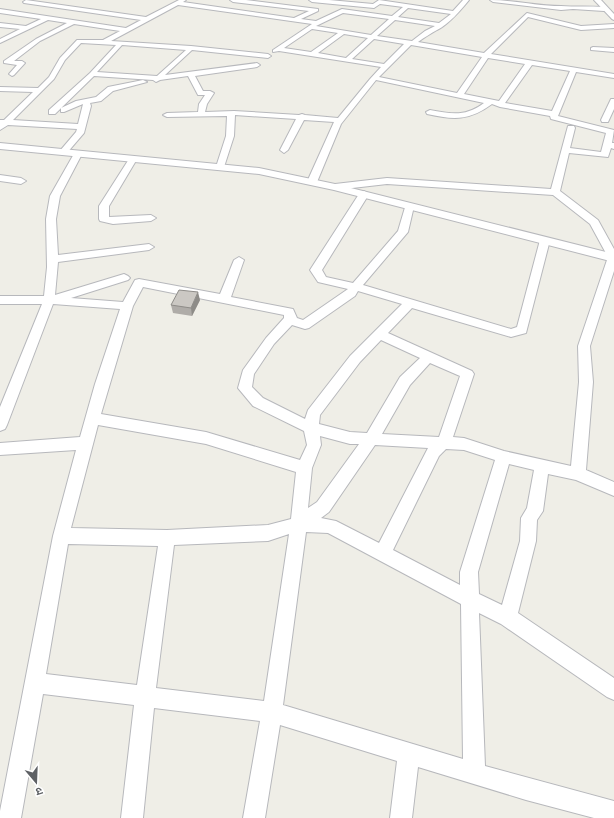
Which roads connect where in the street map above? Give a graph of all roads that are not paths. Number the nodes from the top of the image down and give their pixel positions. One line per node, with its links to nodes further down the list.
1 (61, 0): 14 (street)
2 (233, 0): 26 (street)
3 (312, 0): 12 (street)
4 (413, 0): 16 (street)
5 (466, 0): 30 (street)
6 (493, 0): 19 (street)
7 (589, 0): 8 (street)
8 (598, 0): 19 (street)
9 (379, 1): 12 (street); 16 (street)
10 (26, 2): 14 (street)
11 (180, 2): 18 (street); 25 (street)
12 (347, 2)
13 (214, 3): 18 (street)
14 (51, 5): 17 (street)
15 (15, 6): 20 (street)
16 (407, 6): 21 (street); 23 (street)
17 (66, 8): 22 (street); 25 (street)
18 (204, 8): 26 (street)
19 (604, 9): 24 (street)
20 (1, 11): 22 (street)
21 (451, 12)
22 (47, 18): 27 (street); 33 (street)
23 (395, 18): 29 (street); 30 (street); 36 (street)
24 (614, 18)
25 (146, 19): 34 (street)
26 (294, 20): 29 (street)
27 (73, 22): 31 (street); 51 (street)
28 (0, 25): 33 (street)
29 (314, 25): 35 (street); 43 (street)
30 (441, 25): 40 (street)
31 (103, 26): 34 (street); 37 (street)
32 (614, 26): 47 (street)
33 (25, 28): 38 (street)
34 (126, 30): 39 (street)
35 (343, 32): 36 (street); 46 (street)
36 (372, 37): 40 (street); 49 (street)
37 (79, 40): 39 (street); 65 (street)
38 (0, 41)
39 (104, 42): 41 (street)
40 (412, 43): 47 (street); 54 (street)
41 (120, 44): 42 (street); 58 (street)
42 (191, 48): 48 (street); 61 (street)
43 (279, 48): 46 (street); 48 (street)
44 (593, 49): 45 (street)
45 (614, 50)
46 (313, 54): 49 (street)
47 (486, 55): 52 (street); 66 (street)
48 (268, 56): 53 (street)
49 (347, 60): 54 (street)
50 (0, 62): 51 (street)
51 (8, 62): 57 (street)
52 (530, 62): 55 (street); 70 (street)
53 (256, 65): 56 (street); 59 (street)
54 (386, 66): 62 (street)
55 (574, 69): 60 (street); 75 (street)
56 (248, 71)
57 (12, 74)
58 (92, 74): 61 (street); 72 (street)
59 (191, 75): 61 (street); 76 (street)
60 (614, 76)
61 (157, 78): 63 (street); 68 (street)
62 (374, 78): 66 (street); 79 (street)
63 (149, 88)
64 (0, 89): 65 (street)
65 (41, 90): 81 (street)
66 (459, 96): 69 (street)
67 (614, 101): 80 (street)
68 (86, 102): 71 (street); 82 (street)
69 (490, 102): 70 (street); 73 (street)
70 (500, 105): 75 (street)
71 (64, 110)
72 (52, 112)
73 (430, 112)
74 (231, 113): 76 (street); 78 (street); 92 (street)
75 (555, 113): 85 (street)
76 (202, 114): 77 (street)
77 (167, 115)
78 (302, 116): 79 (street); 87 (street)
79 (340, 120): 95 (street)
80 (605, 120)
81 (3, 122): 82 (street); 83 (street)
82 (82, 127): 89 (street)
83 (0, 128)
84 (571, 128): 88 (street)
85 (611, 145): 88 (street)
86 (0, 146): 89 (street)
87 (284, 150)
88 (565, 150): 97 (street)
89 (63, 152): 90 (street)
90 (78, 154): 91 (street); 104 (street)
91 (133, 159): 92 (street); 100 (street)
92 (220, 167): 95 (street)
93 (0, 178): 94 (street)
94 (21, 181)
95 (312, 182): 96 (street)
96 (335, 186): 97 (street); 98 (street)
97 (555, 192): 103 (street)
98 (364, 194): 99 (street); 107 (street)
99 (409, 206): 101 (street); 107 (street)
100 (151, 218)
101 (545, 240): 103 (street); 111 (street)
102 (149, 247): 104 (street)
103 (613, 258): 126 (street)
104 (53, 259): 110 (street)
105 (239, 260): 108 (street)
106 (124, 278): 110 (street)
107 (356, 287): 111 (street); 113 (street)
108 (224, 299): 112 (street); 113 (street)
109 (0, 300): 110 (street)
110 (49, 300): 112 (street); 117 (street)
111 (410, 303): 114 (street)
112 (127, 306): 116 (street)
113 (289, 320): 118 (street)
114 (379, 334): 115 (street); 118 (street)
115 (428, 357): 119 (street); 120 (street)
116 (92, 418): 121 (street); 125 (street)
117 (0, 425)
118 (311, 428): 119 (street); 125 (street)
119 (372, 438): 120 (street); 128 (street)
120 (444, 442): 123 (street); 131 (street)
121 (86, 443): 122 (street); 129 (street)
122 (0, 449)
123 (504, 457): 124 (street); 132 (street)
124 (542, 465): 126 (street); 133 (street)
125 (304, 468): 128 (street)
126 (578, 474): 127 (street)
127 (614, 488)
128 (299, 524): 130 (street); 131 (street); 137 (street)
129 (61, 536): 130 (street); 134 (street)
130 (167, 538): 136 (street)
131 (383, 553): 132 (street)
132 (469, 599): 133 (street); 139 (street)
133 (508, 617): 135 (street)
134 (35, 683): 136 (street); 141 (street)
135 (614, 690)
136 (145, 697): 137 (street); 142 (street)
137 (272, 712): 138 (street); 143 (street)
138 (410, 754): 139 (street); 144 (street)
139 (474, 773): 140 (street)
140 (614, 812)
141 (10, 818)
142 (132, 818)
143 (254, 818)
144 (401, 818)

